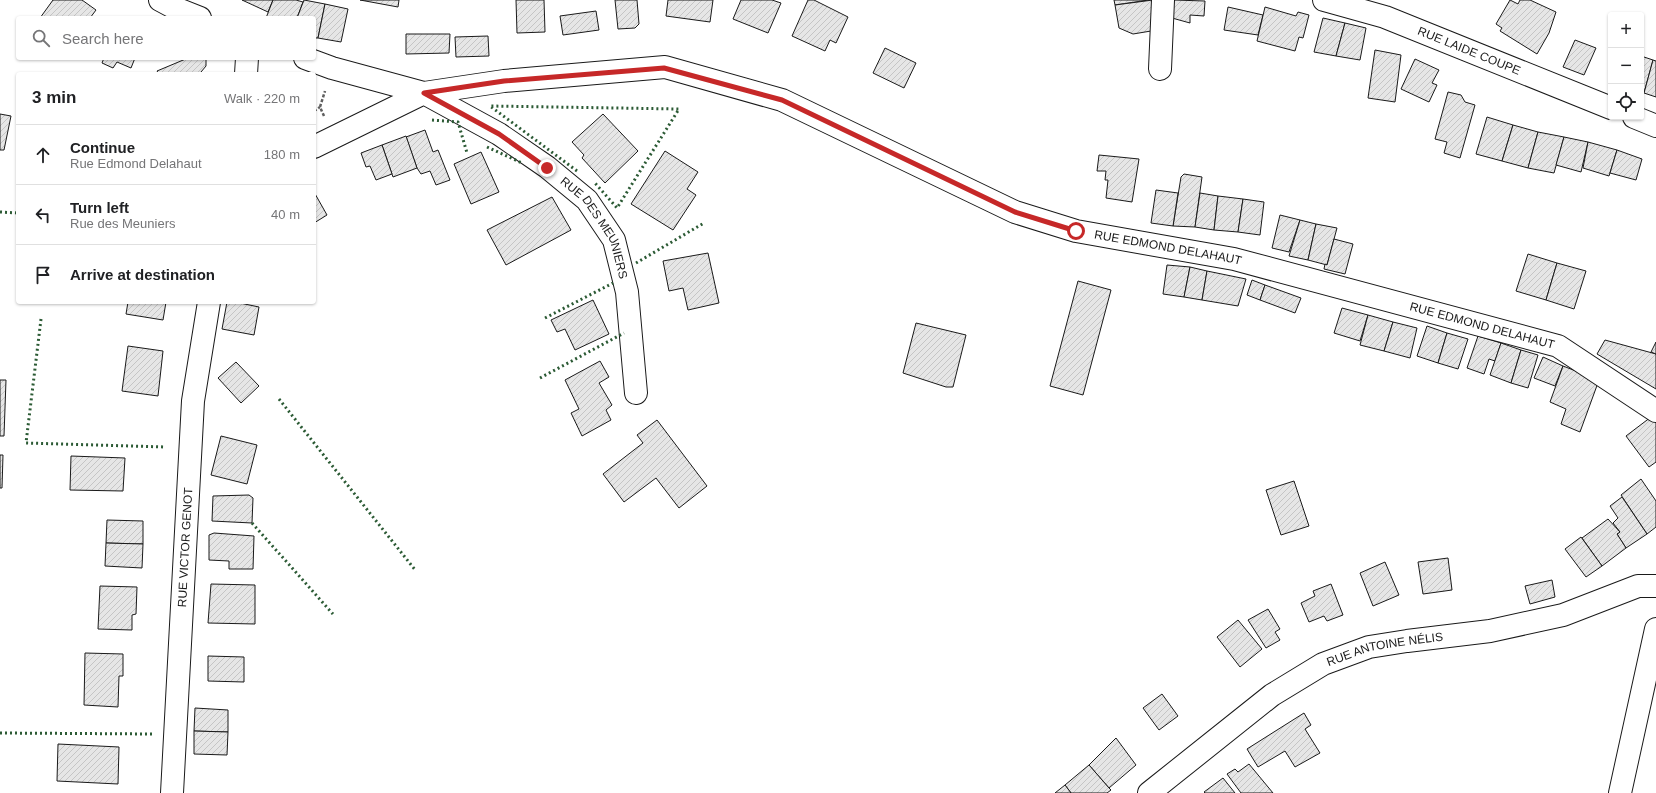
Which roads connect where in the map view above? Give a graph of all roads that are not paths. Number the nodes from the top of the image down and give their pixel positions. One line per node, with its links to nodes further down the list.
1 (160, 0): 4 (street)
2 (1163, 0): 7 (street)
3 (1324, 0): 10 (street, RUE LAIDE COUPE)
4 (195, 16)
5 (247, 60): 8 (street)
6 (310, 60): 9 (street, RUE EDMOND DELAHAUT)
7 (1160, 69)
8 (246, 72)
9 (424, 93): 13 (street); 15 (street, RUE DES MEUNIERS); 16 (street, RUE EDMOND DELAHAUT)
10 (1608, 107)
11 (1641, 120): 12 (street)
12 (1656, 126)
13 (316, 146)
14 (208, 304): 19 (street, RUE VICTOR GENOT)
15 (636, 393)
16 (1656, 411)
17 (1656, 586): 20 (street, RUE ANTOINE NÉLIS)
18 (1656, 629): 21 (street)
19 (172, 793)
20 (1149, 793)
21 (1620, 793)

